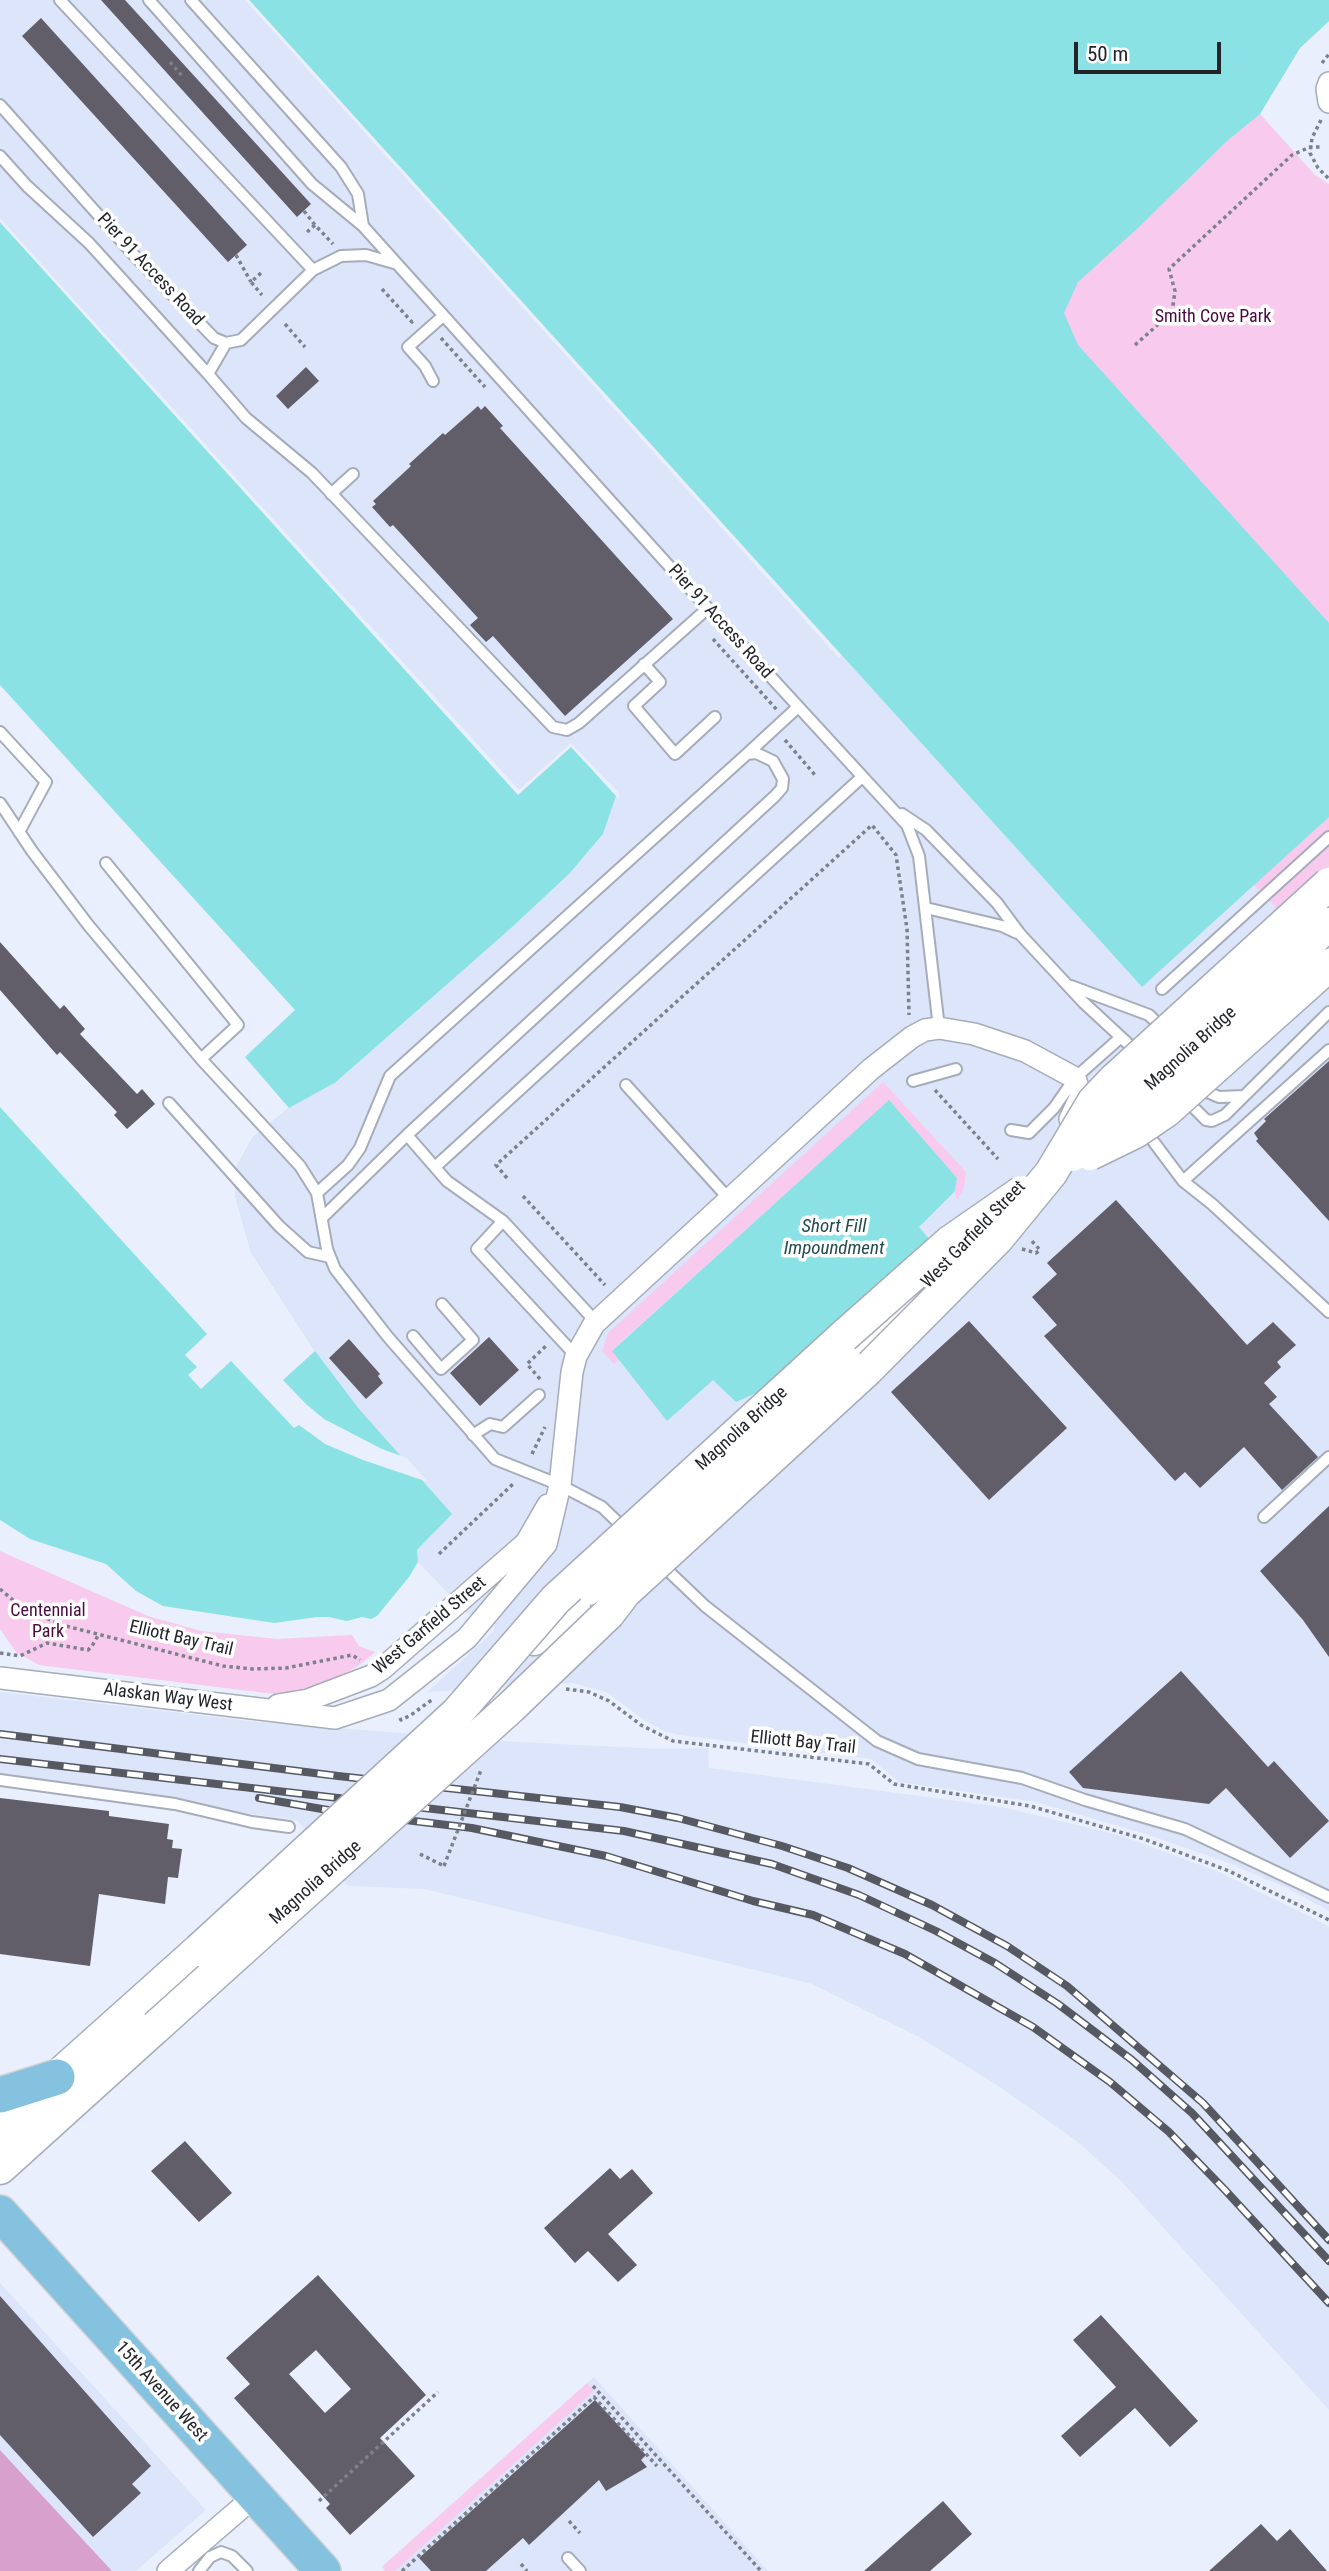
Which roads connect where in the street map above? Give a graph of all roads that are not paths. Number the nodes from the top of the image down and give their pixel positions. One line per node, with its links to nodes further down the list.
1 (60, 0): 10 (lane)
2 (149, 0): 8 (lane, Pier 91 Access Road)
3 (191, 0): 8 (lane)
4 (1329, 83): 5 (street)
5 (1329, 102)
6 (0, 105): 12 (lane, Pier 91 Access Road)
7 (0, 156): 13 (lane)
8 (363, 226): 9 (lane, Pier 91 Access Road)
9 (396, 264): 10 (lane); 11 (lane, Pier 91 Access Road)
10 (313, 270): 12 (lane)
11 (443, 316): 14 (lane); 17 (lane, Pier 91 Access Road)
12 (226, 343): 13 (lane)
13 (208, 374): 16 (lane)
14 (433, 381)
15 (353, 474): 16 (lane)
16 (331, 494): 18 (lane)
17 (708, 608): 18 (lane); 19 (lane, Pier 91 Access Road)
18 (644, 664): 20 (lane)
19 (798, 707): 22 (lane); 23 (lane, Pier 91 Access Road)
20 (715, 717)
21 (0, 732): 26 (lane)
22 (747, 754): 50 (lane); 54 (lane)
23 (862, 777): 24 (lane, Pier 91 Access Road); 51 (lane)
24 (888, 805): 30 (lane, Pier 91 Access Road); 32 (lane)
25 (2, 809): 26 (lane)
26 (19, 832): 40 (lane)
27 (1329, 837): 35 (lane)
28 (106, 863): 40 (lane)
29 (1329, 884): 52 (main road, bridge)
30 (926, 908): 32 (lane); 37 (lane, Pier 91 Access Road)
31 (1329, 924): 52 (main road, Magnolia Bridge, bridge)
32 (1020, 934): 34 (lane)
33 (1329, 965): 52 (main road, bridge)
34 (1068, 985): 38 (lane); 47 (lane)
35 (1161, 989)
36 (1329, 1012): 47 (lane)
37 (940, 1028): 44 (street); 55 (street, West Garfield Street)
38 (1121, 1038): 41 (lane); 44 (lane)
39 (1329, 1050): 53 (lane)
40 (201, 1059): 54 (lane)
41 (1148, 1062)
42 (956, 1069): 45 (lane)
43 (1157, 1070): 47 (lane)
44 (1075, 1078): 49 (lane); 53 (lane); 72 (street, West Garfield Street, bridge)
45 (913, 1081)
46 (626, 1085): 55 (lane)
47 (1244, 1096)
48 (169, 1103): 58 (lane)
49 (1012, 1129)
50 (407, 1135): 51 (lane); 56 (lane)
51 (435, 1167): 57 (lane)
52 (1051, 1173): 71 (main road, Magnolia Bridge, bridge); 76 (main road, Magnolia Bridge, bridge)
53 (1183, 1181): 60 (lane)
54 (317, 1194): 56 (lane)
55 (729, 1199): 61 (street, West Garfield Street)
56 (323, 1217): 58 (lane)
57 (503, 1221): 61 (lane); 63 (lane)
58 (330, 1257): 65 (lane)
59 (442, 1304): 64 (lane)
60 (1329, 1312)
61 (596, 1322): 63 (street, West Garfield Street)
62 (413, 1336): 64 (lane)
63 (576, 1356): 69 (street, West Garfield Street)
64 (441, 1369): 65 (lane)
65 (427, 1382): 67 (lane)
66 (539, 1395): 67 (lane)
67 (473, 1435): 69 (lane)
68 (1329, 1457): 70 (lane)
69 (560, 1485): 75 (street, West Garfield Street); 79 (street, West Garfield Street); 84 (lane)
70 (1264, 1517)
71 (625, 1592): 73 (main road, Magnolia Bridge, bridge); 81 (main road, Magnolia Bridge, bridge)
72 (574, 1608): 73 (main road); 76 (main road, bridge)
73 (538, 1656): 77 (main road, Magnolia Bridge, bridge); 81 (main road)
74 (0, 1678): 78 (street, Alaskan Way West)
75 (348, 1685): 78 (street, West Garfield Street); 79 (street)
76 (480, 1687): 77 (main road, Magnolia Bridge, bridge)
77 (447, 1705): 85 (main road, Magnolia Bridge, bridge)
78 (260, 1709): 80 (street, Alaskan Way West)
79 (359, 1710): 80 (street, West Garfield Street)
80 (335, 1718)
81 (471, 1760): 88 (main road, Magnolia Bridge, bridge)
82 (0, 1780): 83 (lane)
83 (289, 1827)
84 (1329, 1897)
85 (57, 2077): 86 (main road); 87 (main road)
86 (0, 2095)
87 (0, 2134)
88 (0, 2168)
89 (0, 2213): 90 (main road, 15th Avenue West)
90 (255, 2496): 92 (street); 95 (main road, 15th Avenue West)
91 (568, 2558): 96 (lane)
92 (168, 2571)
93 (199, 2571): 94 (lane)
94 (247, 2571)
95 (323, 2571)
96 (580, 2571)

